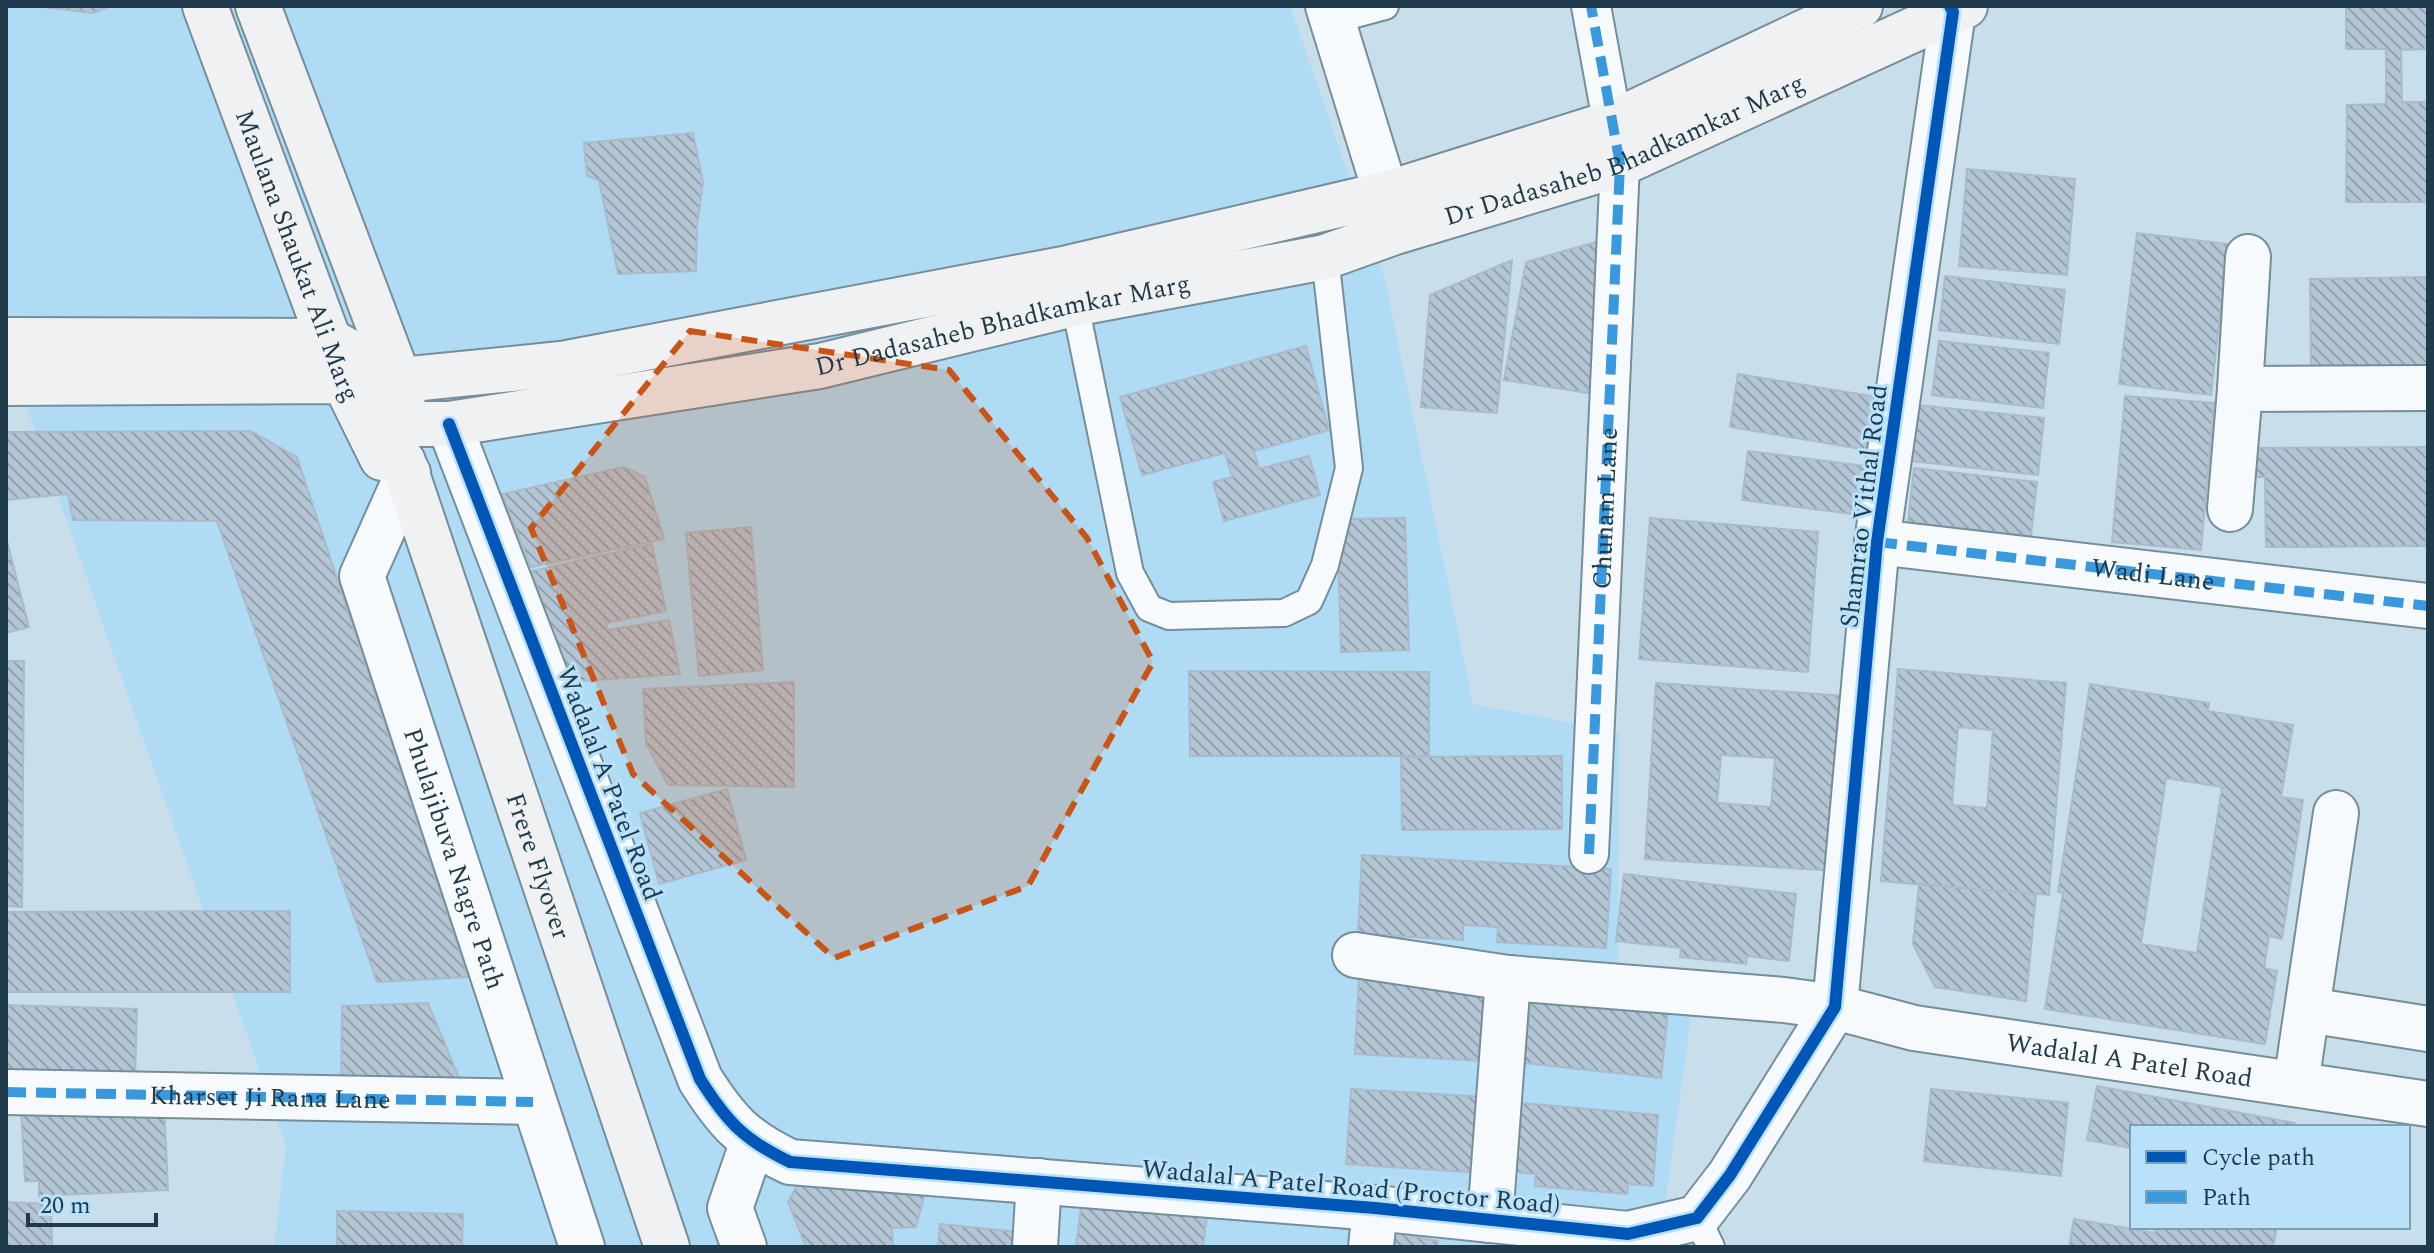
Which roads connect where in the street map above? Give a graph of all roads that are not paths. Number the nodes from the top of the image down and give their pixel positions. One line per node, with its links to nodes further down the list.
1 (205, 6): 15 (main road, Maulana Shaukat Ali Marg)
2 (258, 6): 16 (main road, Maulana Shaukat Ali Marg)
3 (1385, 6): 7 (lane)
4 (1591, 6): 9 (street, Chunam Lane)
5 (1860, 6): 8 (main road, Dr Dadasaheb Bhadkamkar Marg)
6 (1956, 8): 8 (main road, Dr Dadasaheb Bhadkamkar Marg); 22 (street, Shamrao Vithal Road)
7 (1330, 13): 10 (street)
8 (1770, 72): 9 (main road, Dr Dadasaheb Bhadkamkar Marg)
9 (1616, 143): 10 (main road, Dr Dadasaheb Bhadkamkar Marg); 11 (main road, Dr Dadasaheb Bhadkamkar Marg); 25 (street, Chunam Lane)
10 (1386, 194): 13 (main road, Dr Dadasaheb Bhadkamkar Marg)
11 (1325, 257): 13 (main road, Dr Dadasaheb Bhadkamkar Marg); 13 (lane)
12 (2248, 257): 19 (street)
13 (1071, 286): 16 (main road, Dr Dadasaheb Bhadkamkar Marg); 20 (main road, Dr Dadasaheb Bhadkamkar Marg)
14 (6, 340): 15 (main road)
15 (337, 361): 16 (main road); 17 (main road); 20 (main road)
16 (401, 380): 20 (main road, Maulana Shaukat Ali Marg)
17 (6, 383)
18 (2428, 388): 19 (street)
19 (2240, 389): 21 (street)
20 (417, 453): 33 (street, Phulajibuva Nagre Path); 35 (street, Wadalal A Patel Road); 41 (main road, Frere Flyover)
21 (2230, 509)
22 (1877, 542): 23 (street, Wadi Lane); 28 (street, Shamrao Vithal Road)
23 (2428, 606)
24 (2336, 813): 29 (street)
25 (1589, 854)
26 (1355, 955): 27 (street, Wadalal A Patel Road)
27 (1508, 978): 28 (street, Wadalal A Patel Road); 37 (street)
28 (1835, 1007): 31 (street, Wadalal A Patel Road); 39 (street, Wadalal A Patel Road (Proctor Road))
29 (2308, 1010): 30 (street); 31 (street)
30 (2428, 1029)
31 (2296, 1084): 34 (street, Wadalal A Patel Road)
32 (6, 1092): 33 (street, Kharset Ji Rana Lane)
33 (533, 1102): 40 (street, Phulajibuva Nagre Path)
34 (2428, 1104)
35 (752, 1144): 36 (street, Wadalal A Patel Road (Proctor Road)); 42 (street)
36 (1039, 1181): 38 (street, Wadalal A Patel Road (Proctor Road)); 43 (street)
37 (1490, 1220): 38 (street, Wadalal A Patel Road (Proctor Road)); 39 (street, Wadalal A Patel Road (Proctor Road))
38 (1373, 1228)
39 (1704, 1232)
40 (582, 1247)
41 (667, 1247)
42 (744, 1247)
43 (1035, 1247)

